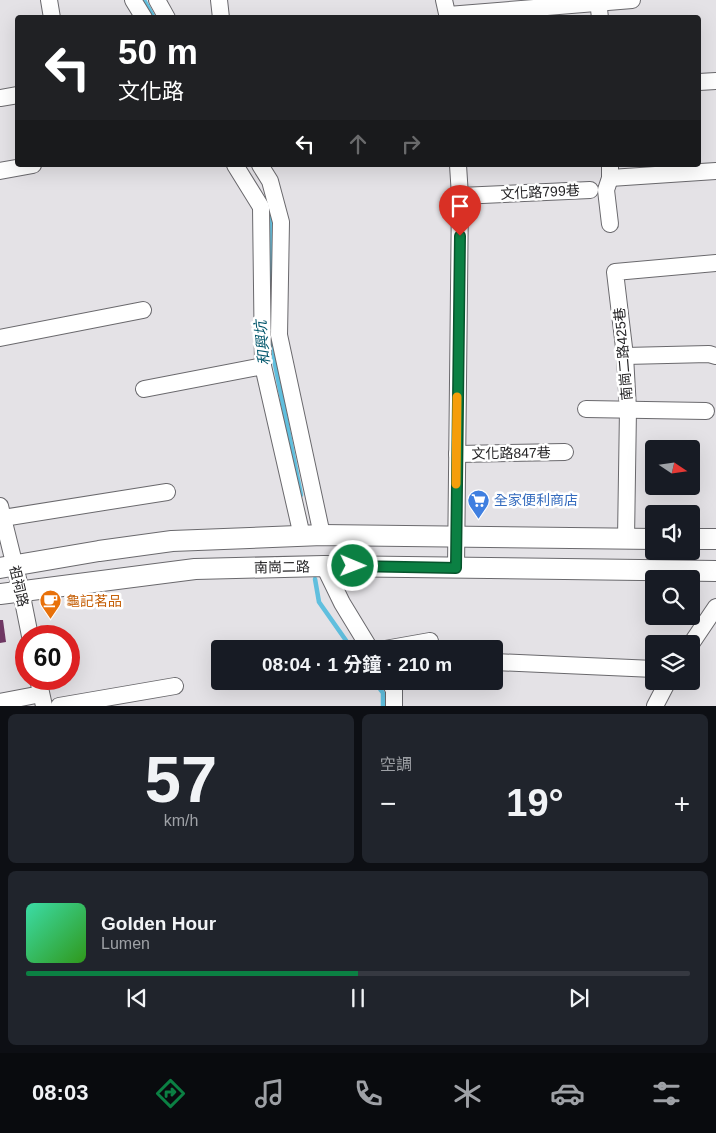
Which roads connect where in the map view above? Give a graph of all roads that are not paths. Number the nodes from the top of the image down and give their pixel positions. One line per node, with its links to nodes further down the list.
1 (49, 0): 8 (street)
2 (133, 0): 9 (street)
3 (157, 0): 10 (street)
4 (219, 0): 11 (street)
5 (632, 0): 6 (street)
6 (599, 7): 7 (street)
7 (447, 11)
8 (52, 15)
9 (142, 15)
10 (165, 15)
11 (221, 15)
12 (716, 81): 13 (street)
13 (701, 82)
14 (15, 96): 15 (street)
15 (0, 98)
16 (22, 167): 20 (street)
17 (236, 167): 31 (street)
18 (261, 167): 40 (street)
19 (458, 167): 24 (street)
20 (0, 171)
21 (610, 171): 22 (street); 25 (street)
22 (716, 171)
23 (590, 190): 24 (street, 文化路799巷)
24 (460, 196): 37 (street)
25 (610, 224)
26 (716, 263): 29 (street, 南崗二路425巷)
27 (142, 310): 28 (street)
28 (0, 338)
29 (625, 356): 30 (street); 34 (street, 南崗二路425巷)
30 (716, 356)
31 (263, 366): 32 (street); 41 (street)
32 (144, 389)
33 (586, 409): 34 (street)
34 (628, 409): 35 (street); 43 (street, 南崗二路425巷)
35 (706, 411)
36 (565, 452): 37 (street, 文化路847巷)
37 (457, 454): 42 (street)
38 (167, 492): 39 (street)
39 (1, 512): 48 (street, 祖祠路)
40 (322, 534): 41 (main road); 42 (main road)
41 (302, 536): 48 (main road)
42 (456, 537): 43 (main road); 49 (street)
43 (626, 539): 44 (main road)
44 (645, 539)
45 (700, 539): 46 (main road)
46 (716, 539)
47 (324, 566): 49 (main road, 南崗二路); 51 (main road, 南崗二路); 56 (street)
48 (7, 567): 51 (street, 祖祠路)
49 (456, 568): 50 (main road, 南崗二路)
50 (716, 570)
51 (21, 591): 52 (main road, 南崗二路); 54 (street, 祖祠路)
52 (0, 594)
53 (716, 607): 55 (street)
54 (28, 625)
55 (697, 635)
56 (365, 640)
57 (503, 662): 58 (street)
58 (645, 670)
59 (175, 686): 64 (street)
60 (394, 690): 65 (street)
61 (663, 690): 66 (street)
62 (41, 693): 63 (street)
63 (0, 702)
64 (59, 706)
65 (394, 706)
66 (655, 706)

